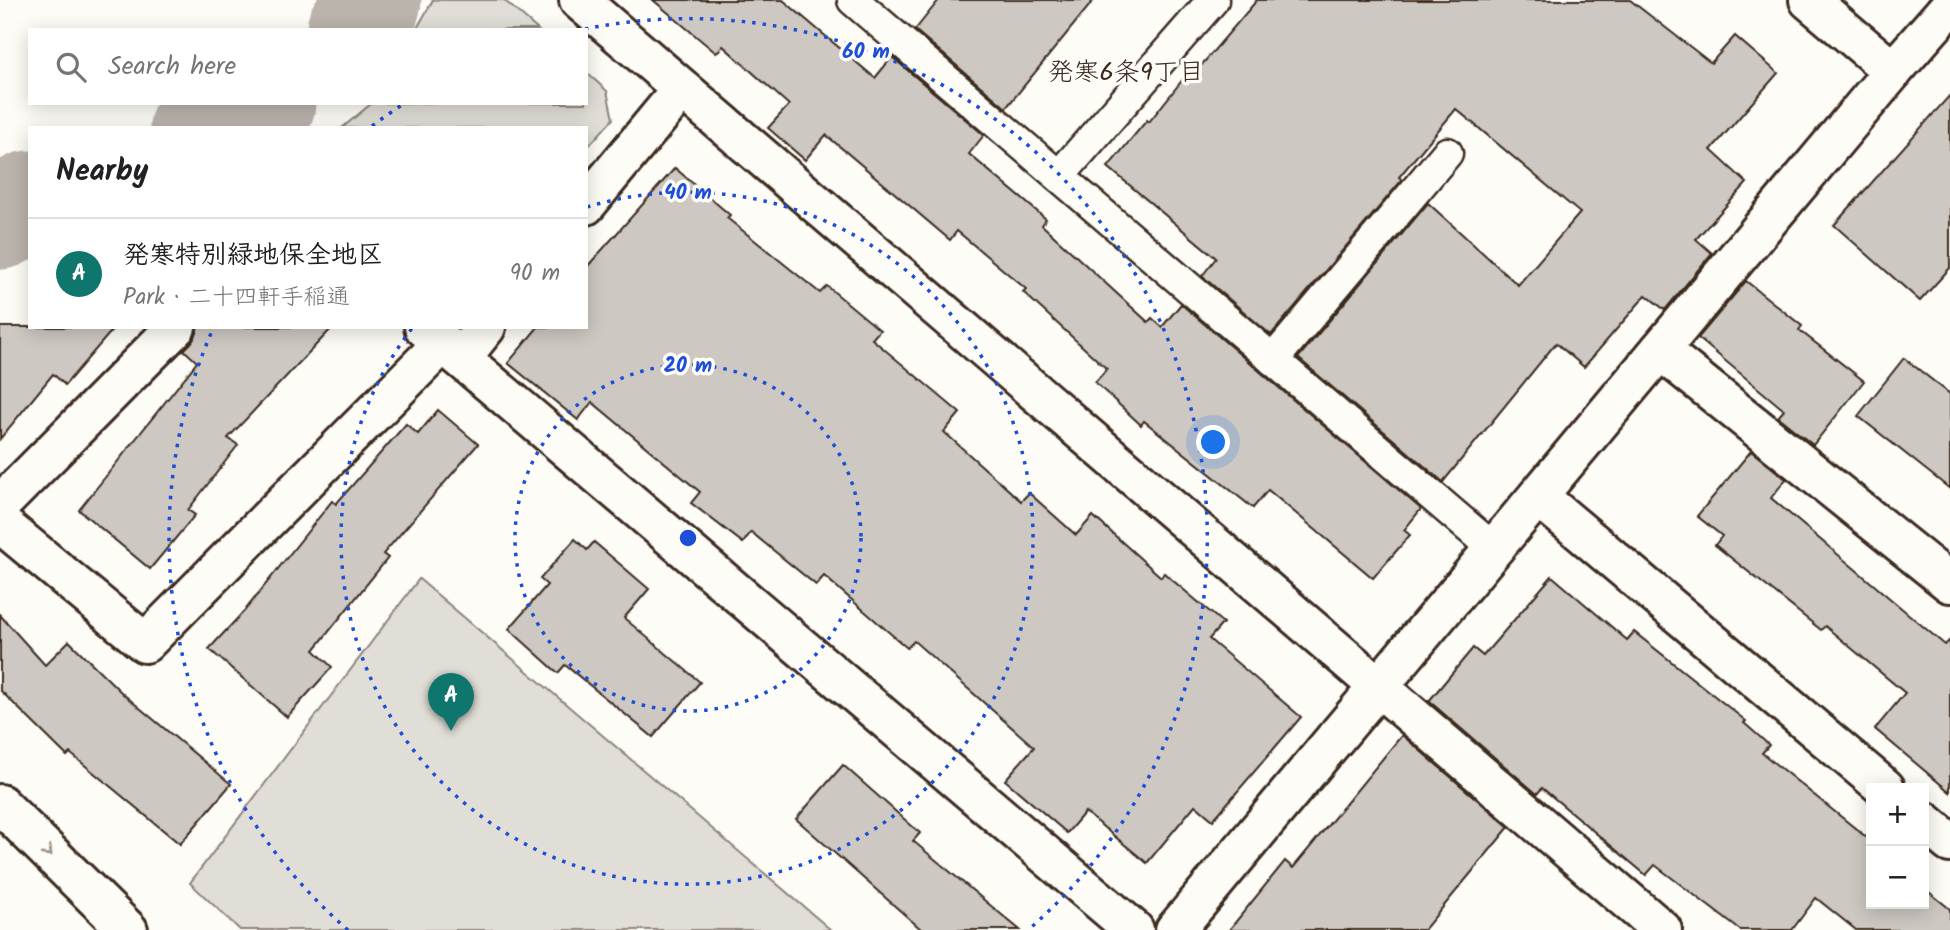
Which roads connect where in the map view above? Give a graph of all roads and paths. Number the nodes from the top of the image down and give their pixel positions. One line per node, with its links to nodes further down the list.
1 (579, 0): 7 (street)
2 (853, 0): 9 (lane)
3 (1213, 0): 9 (lane)
4 (1809, 0): 6 (street)
5 (1950, 6): 6 (street)
6 (1893, 72): 14 (street)
7 (682, 89): 10 (street); 21 (street)
8 (1447, 153): 15 (lane)
9 (1059, 176): 15 (lane)
10 (588, 203)
11 (174, 329): 17 (street)
12 (481, 329): 13 (street)
13 (443, 343): 18 (street); 27 (street)
14 (1660, 350): 16 (street); 20 (street)
15 (1273, 360): 19 (lane)
16 (1538, 496): 19 (street); 22 (street)
17 (0, 505)
18 (0, 523)
19 (1494, 549): 21 (street)
20 (1950, 583)
21 (1378, 687): 28 (street); 29 (street)
22 (1879, 783)
23 (0, 803): 26 (street, one-way to 26)
24 (1929, 825): 25 (street)
25 (1950, 843)
26 (128, 930)
27 (1134, 930)
28 (1175, 930)
29 (1661, 930)

